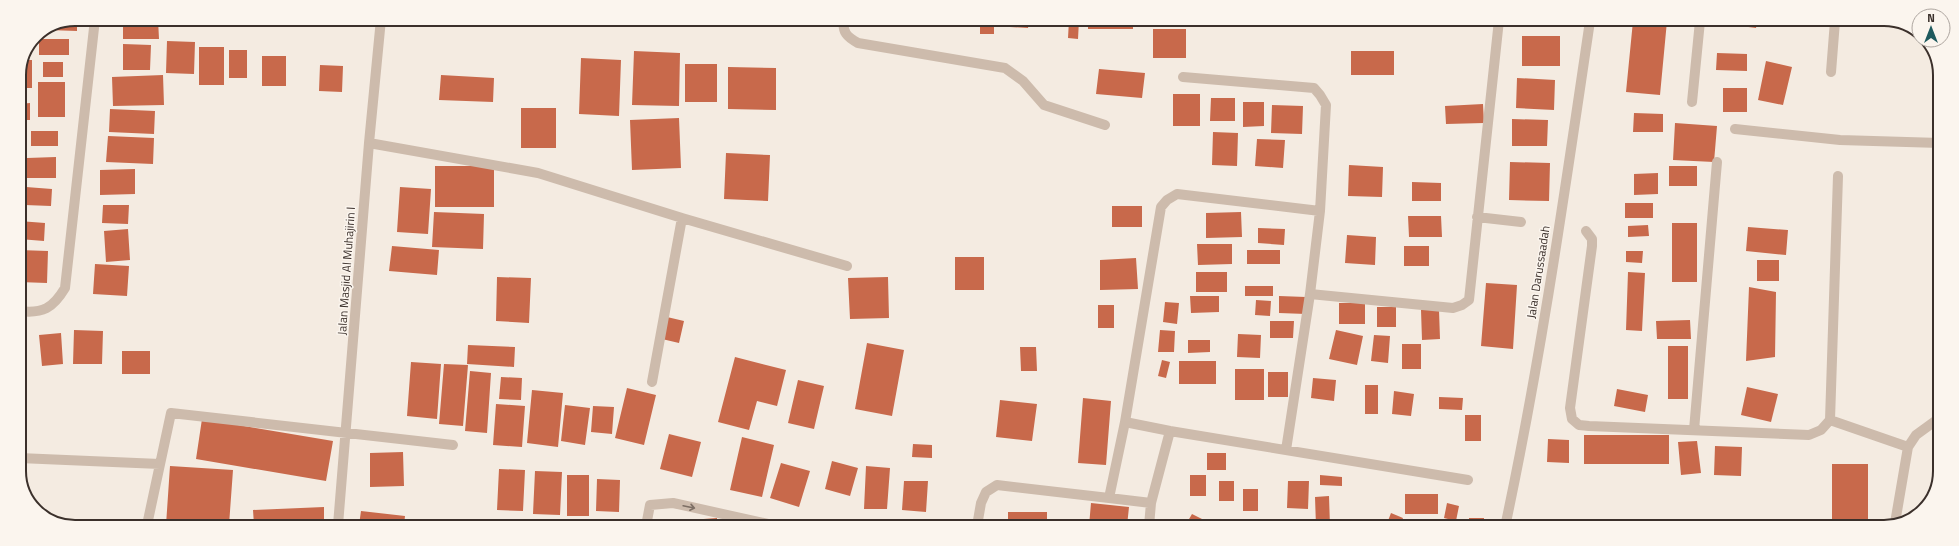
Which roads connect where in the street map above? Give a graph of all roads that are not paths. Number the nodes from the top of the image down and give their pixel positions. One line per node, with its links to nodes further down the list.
1 (94, 26): 24 (street)
2 (380, 26): 13 (street, Jalan Masjid Al Muhajirin I)
3 (844, 26): 11 (street)
4 (1498, 26): 18 (street)
5 (1589, 26): 47 (street, Jalan Darussaadah)
6 (1700, 26): 10 (street)
7 (1835, 26): 8 (street)
8 (1831, 72)
9 (1183, 77): 17 (street)
10 (1692, 102)
11 (1105, 125)
12 (1735, 129): 14 (street)
13 (369, 143): 19 (street); 31 (street, Jalan Masjid Al Muhajirin I)
14 (1933, 143)
15 (1717, 162): 29 (street)
16 (1838, 176): 26 (street)
17 (1320, 211): 23 (street); 27 (street)
18 (1478, 217): 20 (street); 23 (street)
19 (682, 218): 22 (street); 25 (street)
20 (1521, 222)
21 (1586, 231): 29 (street)
22 (847, 266)
23 (1310, 294): 34 (street)
24 (26, 312)
25 (652, 382)
26 (1830, 420): 29 (street); 33 (street)
27 (1125, 422): 30 (street); 38 (street)
28 (1933, 423): 33 (street)
29 (1694, 430)
30 (1170, 431): 34 (street); 39 (street)
31 (347, 432): 32 (street); 36 (street); 42 (street, Jalan Masjid Al Muhajirin I)
32 (453, 445)
33 (1908, 447): 40 (street)
34 (1286, 450): 37 (street)
35 (26, 458): 36 (street)
36 (160, 464): 41 (street)
37 (1468, 480)
38 (1109, 498): 39 (street); 45 (street)
39 (1150, 502): 46 (street)
40 (1896, 518)
41 (148, 520)
42 (338, 520)
43 (647, 520): 44 (street, one-way to 44)
44 (749, 520)
45 (978, 520)
46 (1149, 520)
47 (1507, 520)

